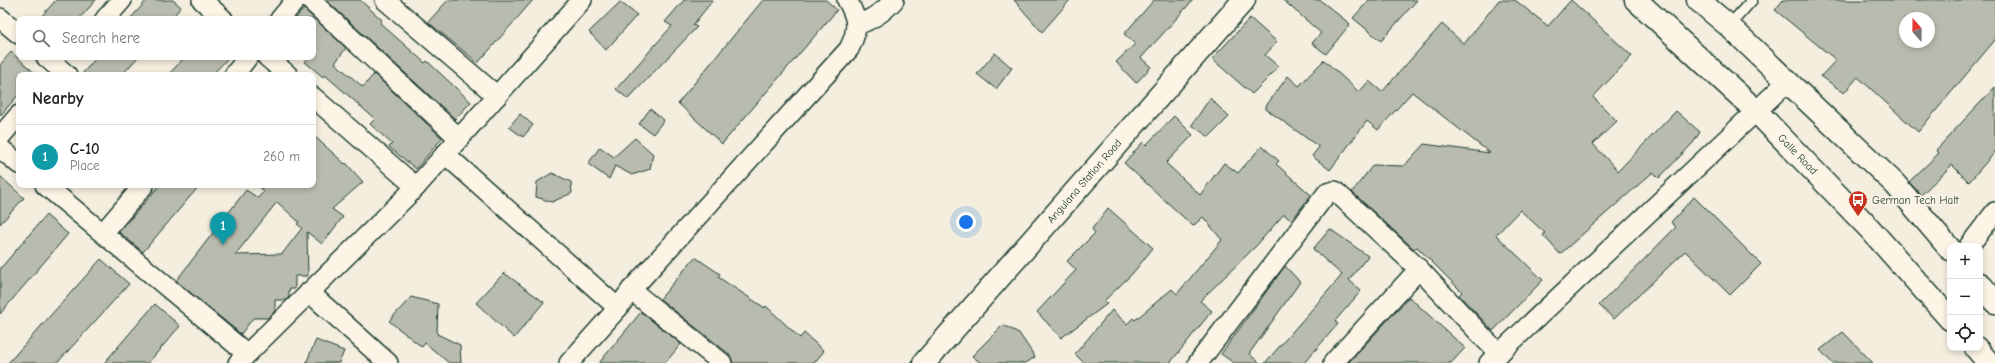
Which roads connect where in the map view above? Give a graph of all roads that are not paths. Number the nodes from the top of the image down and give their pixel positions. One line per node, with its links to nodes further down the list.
1 (122, 0): 13 (street)
2 (202, 0): 14 (street)
3 (296, 0): 15 (street)
4 (310, 0): 30 (street)
5 (385, 0): 25 (street)
6 (582, 0): 25 (street)
7 (846, 0): 17 (street)
8 (894, 0): 17 (street)
9 (1244, 0): 54 (main road, Angulana Station Road)
10 (1636, 0): 27 (main road, Galle Road)
11 (1698, 0): 18 (main road)
12 (1752, 0): 18 (lane)
13 (108, 16)
14 (221, 16)
15 (283, 16)
16 (0, 18): 19 (street)
17 (856, 25): 43 (street)
18 (1729, 26): 24 (main road)
19 (16, 31)
20 (246, 60): 22 (street)
21 (270, 60): 23 (street)
22 (236, 72)
23 (284, 72)
24 (1787, 82): 27 (street); 40 (main road)
25 (497, 96): 30 (street)
26 (316, 100): 34 (street)
27 (1755, 110): 47 (main road, Galle Road); 50 (street)
28 (16, 118): 29 (street)
29 (0, 137)
30 (459, 138): 32 (street)
31 (0, 148): 33 (street)
32 (445, 154): 34 (street); 46 (street)
33 (16, 161)
34 (416, 187): 44 (street)
35 (49, 188): 38 (street)
36 (141, 188): 38 (street)
37 (1995, 212): 39 (street)
38 (103, 233): 49 (street)
39 (1971, 243)
40 (1947, 246)
41 (1419, 269): 50 (street); 55 (street); 56 (street)
42 (1983, 288): 45 (main road)
43 (631, 290): 46 (street); 53 (street)
44 (309, 292): 49 (street); 52 (street)
45 (1995, 302)
46 (618, 308): 51 (street)
47 (1947, 316)
48 (1979, 351): 57 (main road)
49 (242, 358)
50 (1494, 358)
51 (573, 362)
52 (388, 363)
53 (722, 363)
54 (924, 363)
55 (1198, 363)
56 (1333, 363)
57 (1989, 363)

